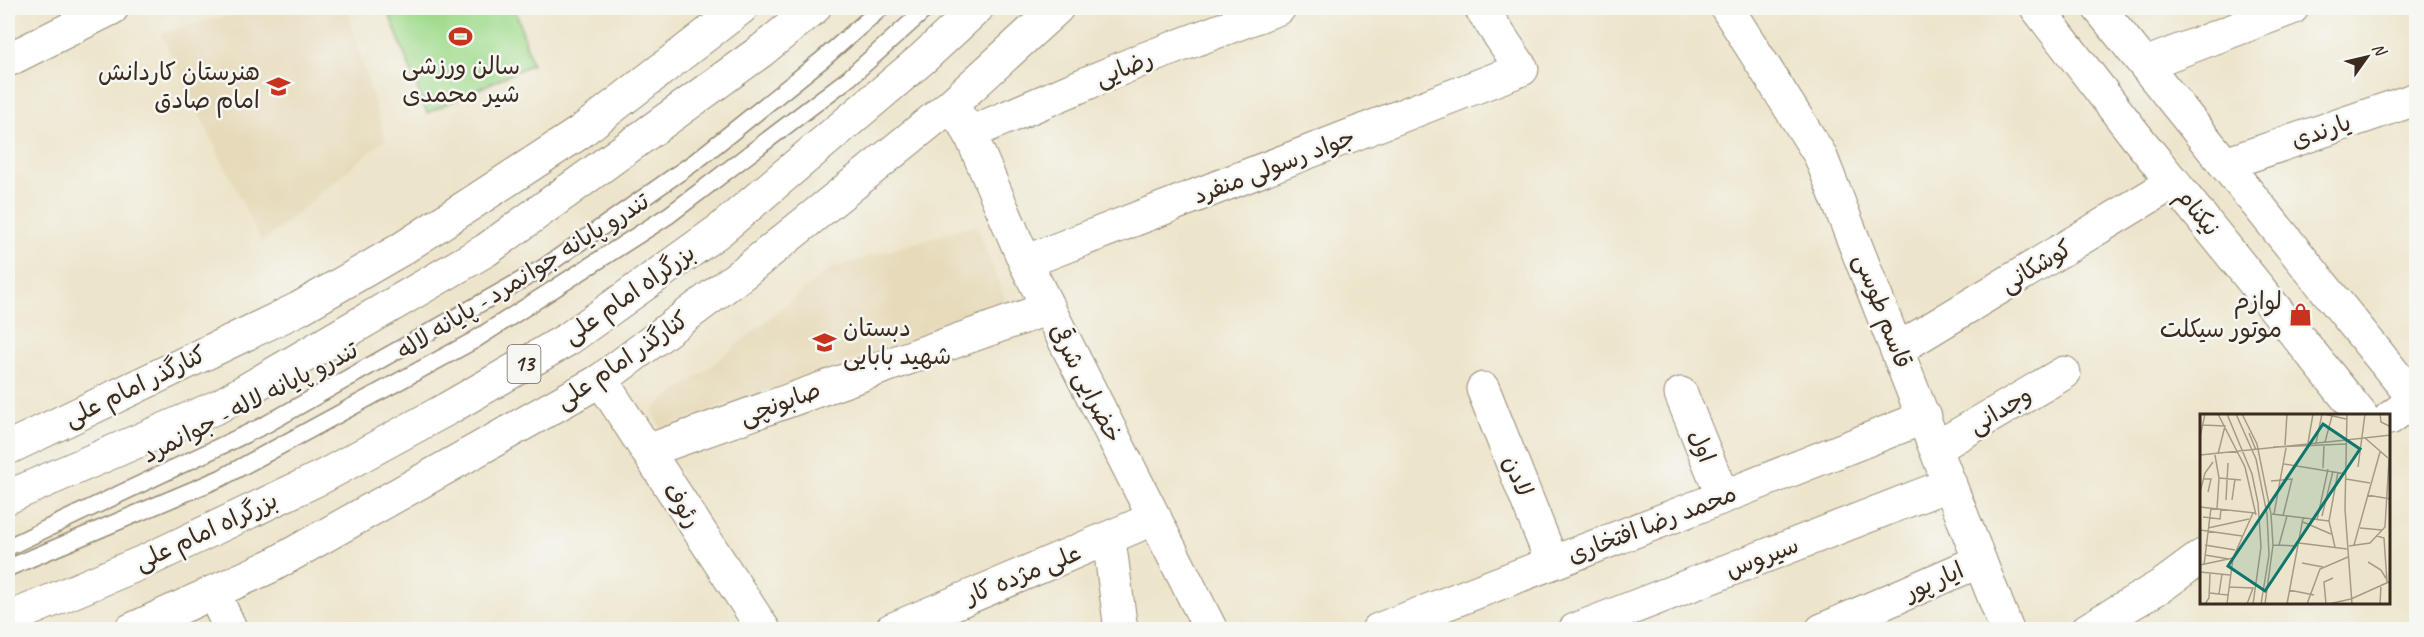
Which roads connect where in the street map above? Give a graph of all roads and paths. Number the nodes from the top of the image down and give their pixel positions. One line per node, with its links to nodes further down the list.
1 (112, 8): 14 (main road)
2 (741, 8): 31 (main road, کنارگذر امام علی)
3 (814, 8): 35 (main road)
4 (881, 8): 39 (lane, تندرو پایانه لاله - جوانمرد)
5 (927, 8): 43 (lane, تندرو پایانه جوانمرد - پایانه لاله)
6 (977, 8): 45 (main road, بزرگراه امام علی / 13)
7 (1057, 8): 17 (main road, کنارگذر امام علی)
8 (1279, 8): 18 (main road, رضایی)
9 (1481, 8): 21 (main road, جواد رسولی منفرد)
10 (1727, 8): 23 (main road, قاسم طوسی)
11 (2037, 8): 20 (main road, نیکنام)
12 (2099, 8): 15 (main road)
13 (2292, 8): 15 (main road)
14 (8, 60)
15 (2145, 64): 19 (main road)
16 (2416, 99): 19 (main road, یارندی)
17 (951, 105): 18 (main road, خضرایی شرقی); 25 (main road, کنارگذر امام علی)
18 (970, 133): 21 (main road, خضرایی شرقی)
19 (2225, 164): 28 (main road)
20 (2174, 182): 23 (main road, کوشکانی); 29 (main road, نیکنام)
21 (1025, 262): 22 (main road, خضرایی شرقی)
22 (1049, 308): 33 (main road, صابونچی); 37 (main road, خضرایی شرقی)
23 (1898, 349): 30 (main road, قاسم طوسی)
24 (2064, 373): 32 (main road, وجدانی)
25 (601, 380): 33 (main road, رئوف); 44 (main road, کنارگذر امام علی)
26 (1483, 389): 42 (main road, لادن)
27 (1682, 394): 36 (main road, اول)
28 (2409, 404)
29 (2360, 414)
30 (1924, 417): 32 (main road, قاسم طوسی); 36 (main road, محمد رضا افتخاری)
31 (8, 448)
32 (1936, 448): 34 (main road, قاسم طوسی)
33 (647, 451): 48 (main road, رئوف)
34 (1950, 484): 41 (main road, قاسم طوسی); 53 (main road, سیروس)
35 (8, 497)
36 (1723, 497): 42 (main road, محمد رضا افتخاری)
37 (1155, 518): 38 (main road, علی مژده کار); 51 (main road, خضرایی شرقی)
38 (1109, 539): 49 (main road, علی مژده کار); 50 (main road)
39 (8, 547)
40 (2200, 557): 56 (main road)
41 (1980, 561): 54 (main road, ایار پور); 55 (main road, قاسم طوسی)
42 (1552, 562): 52 (main road, محمد رضا افتخاری)
43 (8, 568)
44 (213, 592): 46 (main road, کنارگذر امام علی); 47 (main road)
45 (8, 620)
46 (131, 630)
47 (231, 630)
48 (764, 630)
49 (891, 630)
50 (1121, 630)
51 (1211, 630)
52 (1378, 630)
53 (1575, 630)
54 (1822, 630)
55 (2007, 630)
56 (2087, 630)

